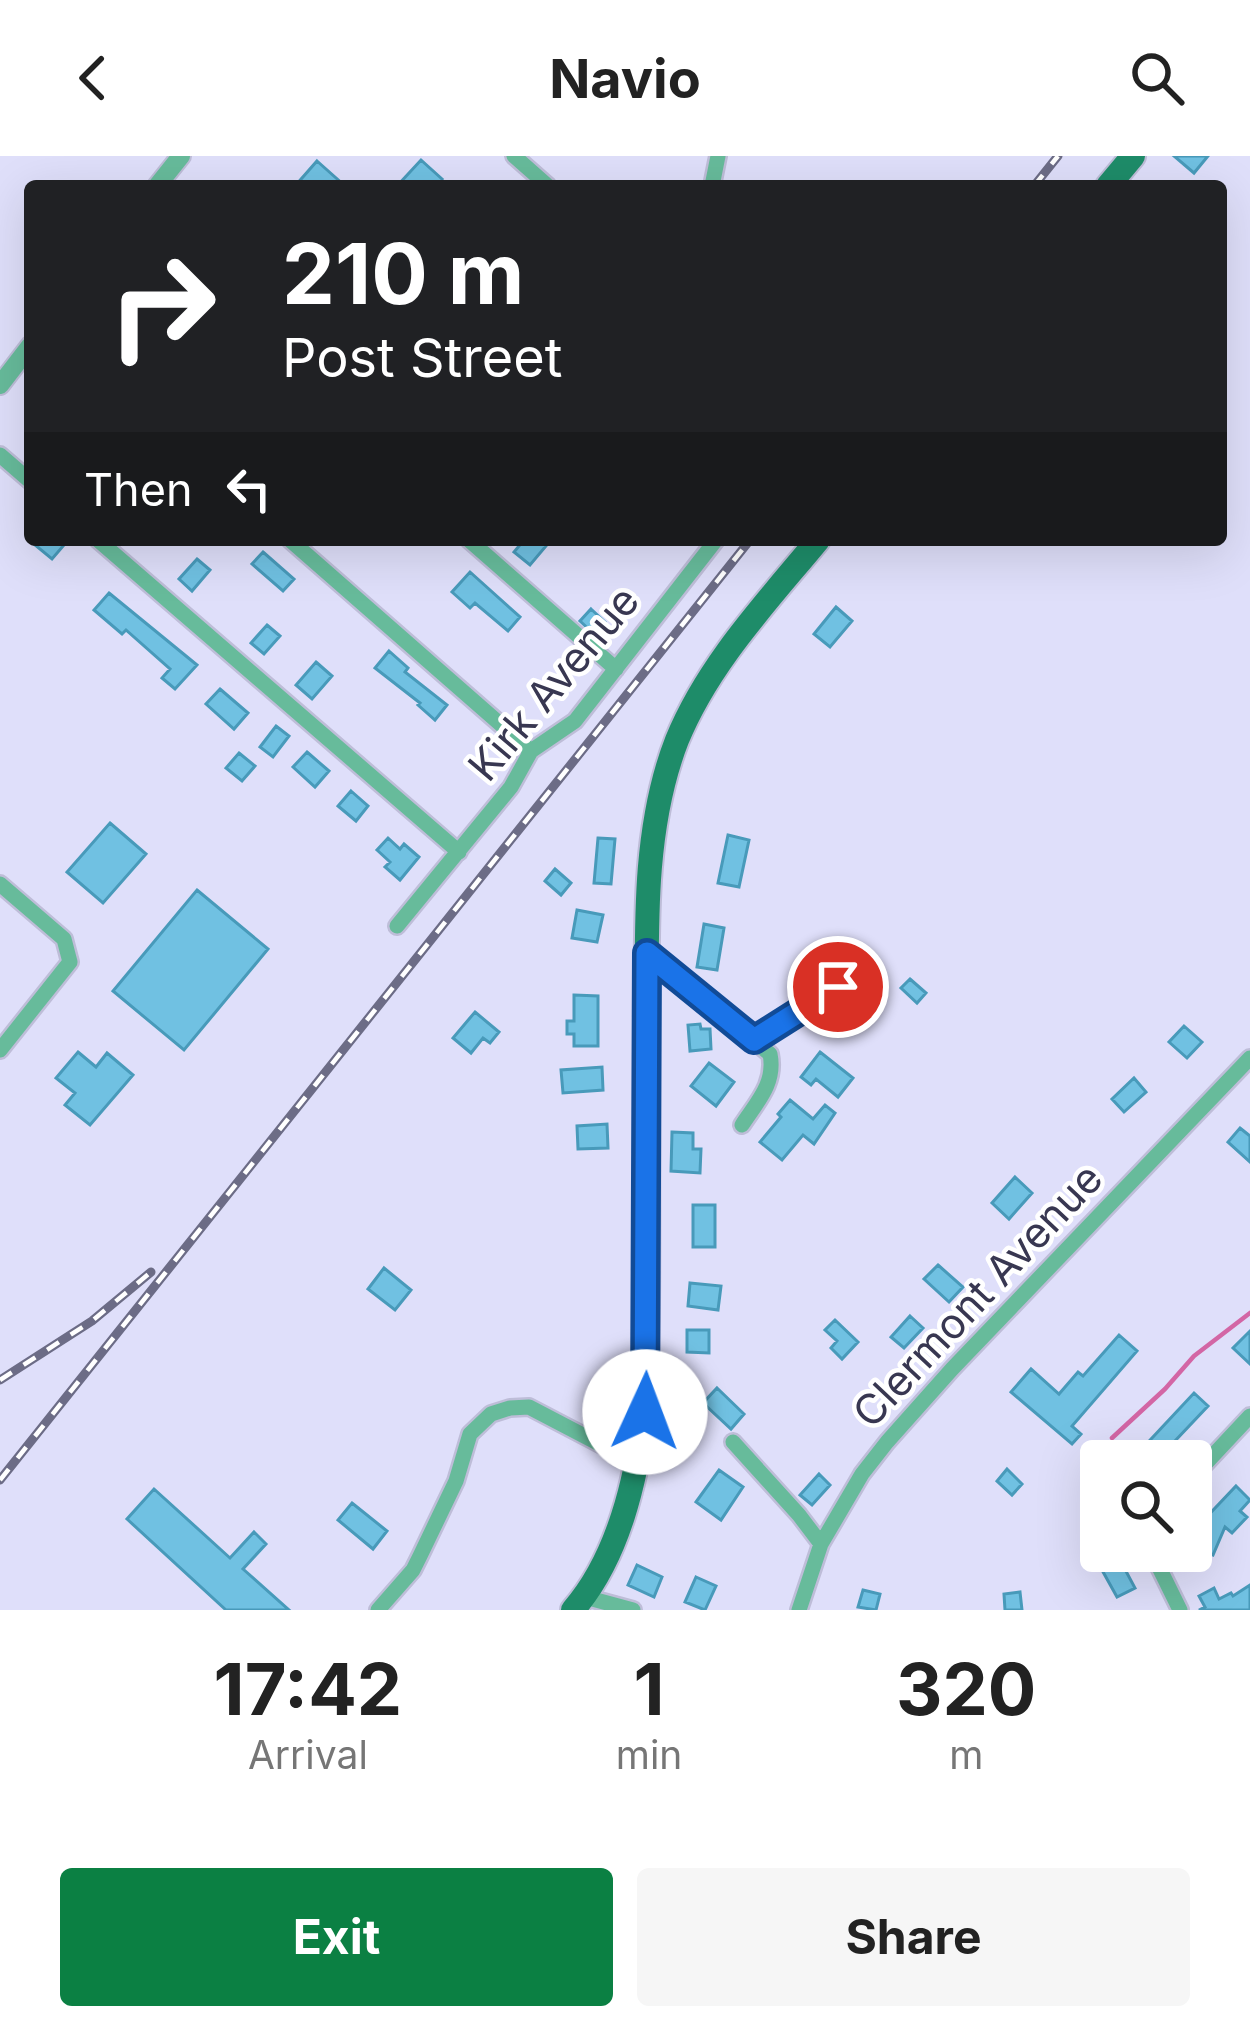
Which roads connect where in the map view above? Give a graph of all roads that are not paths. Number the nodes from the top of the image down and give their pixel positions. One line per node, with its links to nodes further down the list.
1 (181, 156): 4 (street)
2 (514, 156): 5 (street)
3 (1133, 156): 6 (main road)
4 (163, 180)
5 (541, 180)
6 (1113, 180)
7 (24, 354): 8 (street)
8 (0, 385)
9 (0, 455): 10 (street)
10 (24, 476)
11 (105, 546): 18 (street)
12 (297, 546): 17 (street)
13 (476, 546): 16 (street)
14 (711, 546): 16 (street, Kirk Avenue)
15 (813, 546): 21 (main road)
16 (616, 669): 17 (street, Kirk Avenue)
17 (531, 751): 18 (street, Kirk Avenue)
18 (459, 853): 20 (street, Kirk Avenue)
19 (0, 884): 24 (street)
20 (397, 926)
21 (647, 953): 23 (street); 30 (main road)
22 (838, 987): 23 (street)
23 (754, 1040): 26 (street)
24 (0, 1051)
25 (1250, 1058): 31 (street, Clermont Avenue)
26 (742, 1125)
27 (1250, 1416): 29 (street)
28 (733, 1442): 31 (street)
29 (1212, 1457)
30 (638, 1464): 33 (main road); 34 (street)
31 (821, 1544): 36 (street, Clermont Avenue)
32 (1161, 1572): 37 (street)
33 (579, 1603): 35 (street)
34 (378, 1610)
35 (633, 1610)
36 (800, 1610)
37 (1180, 1610)

